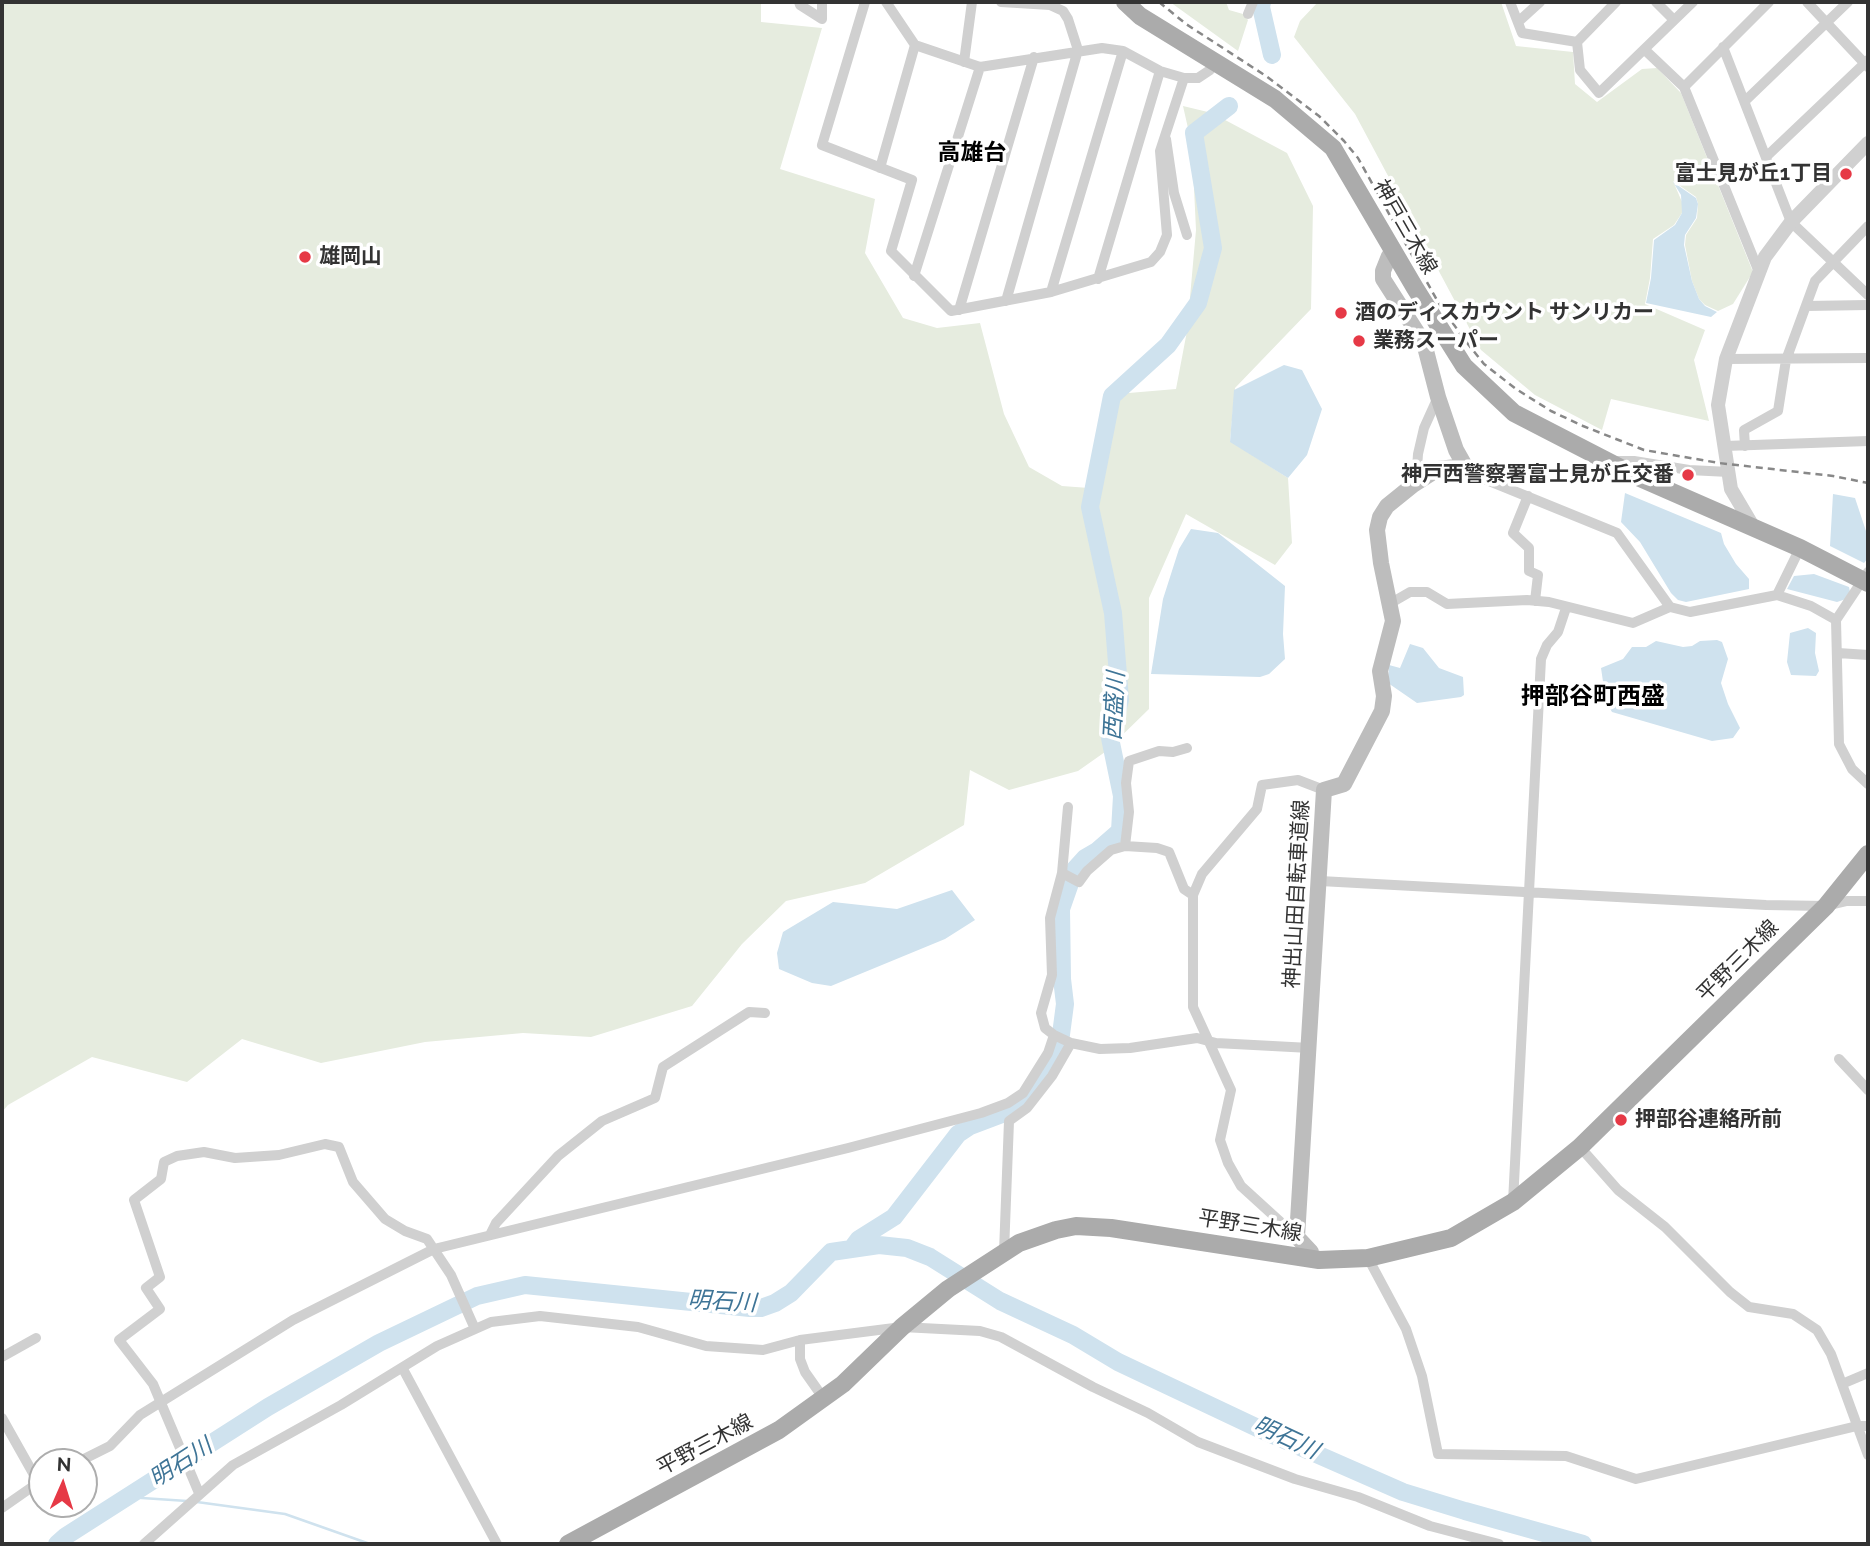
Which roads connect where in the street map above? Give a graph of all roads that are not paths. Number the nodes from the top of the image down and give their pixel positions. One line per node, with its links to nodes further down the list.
1 (799, 2): 2 (street)
2 (822, 2)
3 (865, 2): 39 (street)
4 (886, 2): 22 (street)
5 (972, 2): 28 (street)
6 (1001, 2): 24 (street)
7 (1125, 2): 29 (main road, 神戸三木線)
8 (1252, 2): 17 (street)
9 (1510, 2): 19 (street)
10 (1539, 2): 19 (street)
11 (1616, 2): 21 (street)
12 (1657, 2): 18 (street)
13 (1693, 2): 18 (street)
14 (1769, 2): 23 (street)
15 (1807, 2): 20 (street)
16 (1848, 2): 20 (street)
17 (1248, 14)
18 (1674, 20): 25 (street)
19 (1518, 22): 21 (street)
20 (1826, 22): 30 (street); 35 (street)
21 (1577, 42): 25 (street)
22 (915, 45): 28 (street); 39 (street)
23 (1723, 47): 34 (street); 35 (street)
24 (1078, 50): 26 (street); 27 (street); 50 (street)
25 (1645, 50): 34 (street)
26 (1123, 51): 32 (street); 48 (street)
27 (1034, 57): 31 (street); 53 (street)
28 (964, 62): 31 (street)
29 (1214, 62): 33 (street); 43 (main road, 神戸三木線)
30 (1867, 64): 38 (street)
31 (981, 67): 46 (street)
32 (1160, 71): 33 (street); 47 (street)
33 (1184, 78): 36 (street)
34 (1684, 87): 45 (street)
35 (1745, 101): 38 (street)
36 (1166, 136): 42 (street); 47 (street)
37 (1868, 143): 40 (street)
38 (1767, 156): 40 (street)
39 (880, 168): 46 (street)
40 (1791, 222): 44 (street); 45 (street)
41 (1868, 226): 44 (street)
42 (1187, 235)
43 (1391, 254): 57 (main road); 61 (main road, 神戸三木線)
44 (1833, 260): 49 (street); 52 (street)
45 (1759, 272): 55 (street)
46 (914, 276): 53 (street)
47 (1098, 279): 48 (street)
48 (1051, 292): 50 (street)
49 (1868, 295)
50 (1006, 302): 53 (street)
51 (1868, 305): 52 (street)
52 (1806, 306): 56 (street)
53 (959, 310)
54 (1868, 358): 56 (street)
55 (1726, 359): 56 (street); 59 (street)
56 (1786, 360): 60 (street)
57 (1438, 397): 62 (main road); 64 (street)
58 (1868, 441): 60 (street)
59 (1725, 446): 60 (street); 63 (street)
60 (1745, 446)
61 (1607, 461): 63 (street); 66 (main road, 神戸三木線)
62 (1465, 466): 64 (main road, 神出山田自転車道線); 65 (street)
63 (1729, 472): 66 (street)
64 (1416, 483): 71 (main road, 神出山田自転車道線)
65 (1528, 496): 70 (street); 72 (street)
66 (1754, 528): 67 (main road, 神戸三木線)
67 (1800, 548): 68 (main road, 神戸三木線); 69 (street)
68 (1866, 578): 74 (street)
69 (1777, 595): 72 (street); 74 (street)
70 (1535, 601): 71 (street); 73 (street)
71 (1391, 603): 79 (main road, 神出山田自転車道線)
72 (1670, 607): 73 (street)
73 (1566, 608): 85 (street)
74 (1836, 620): 75 (street)
75 (1838, 653): 76 (street); 78 (street)
76 (1868, 655)
77 (1187, 748): 81 (street)
78 (1868, 784)
79 (1324, 790): 84 (main road, 神出山田自転車道線); 86 (street)
80 (1068, 807): 83 (street)
81 (1125, 846): 83 (street); 86 (street)
82 (1868, 854): 88 (main road, 平野三木線)
83 (1062, 873): 90 (street)
84 (1320, 881): 85 (street); 93 (main road, 神出山田自転車道線)
85 (1529, 892): 88 (street); 97 (street)
86 (1192, 895): 91 (street)
87 (1868, 901): 88 (street)
88 (1826, 906): 96 (main road, 平野三木線)
89 (765, 1013): 98 (street)
90 (1054, 1035): 92 (street); 98 (street)
91 (1208, 1040): 92 (street); 93 (street); 99 (street)
92 (1071, 1042): 101 (street)
93 (1310, 1048): 99 (main road, 神出山田自転車道線)
94 (1839, 1059): 95 (street)
95 (1868, 1090)
96 (1580, 1147): 97 (main road, 平野三木線); 111 (street)
97 (1513, 1202): 103 (main road, 平野三木線)
98 (490, 1234): 100 (street)
99 (1297, 1237): 102 (main road)
100 (434, 1249): 105 (street); 113 (street); 113 (street)
101 (1004, 1252): 102 (main road, 平野三木線); 104 (main road, 平野三木線)
102 (1315, 1256): 103 (main road, 平野三木線)
103 (1368, 1258): 115 (street)
104 (902, 1327): 107 (street); 112 (main road, 平野三木線); 125 (street)
105 (475, 1329): 107 (street); 109 (street)
106 (36, 1339): 108 (street)
107 (800, 1340): 112 (street)
108 (2, 1357)
109 (402, 1369): 120 (street); 123 (street)
110 (1868, 1373): 111 (street)
111 (1842, 1384): 115 (street)
112 (824, 1399): 124 (main road, 平野三木線)
113 (160, 1403): 116 (street); 120 (street)
114 (2, 1418): 118 (street)
115 (1863, 1426): 117 (street)
116 (98, 1452)
117 (1868, 1455)
118 (28, 1461)
119 (28, 1490): 121 (street)
120 (199, 1493): 122 (street)
121 (2, 1508)
122 (144, 1544)
123 (497, 1544)
124 (568, 1544)
125 (1499, 1544)

